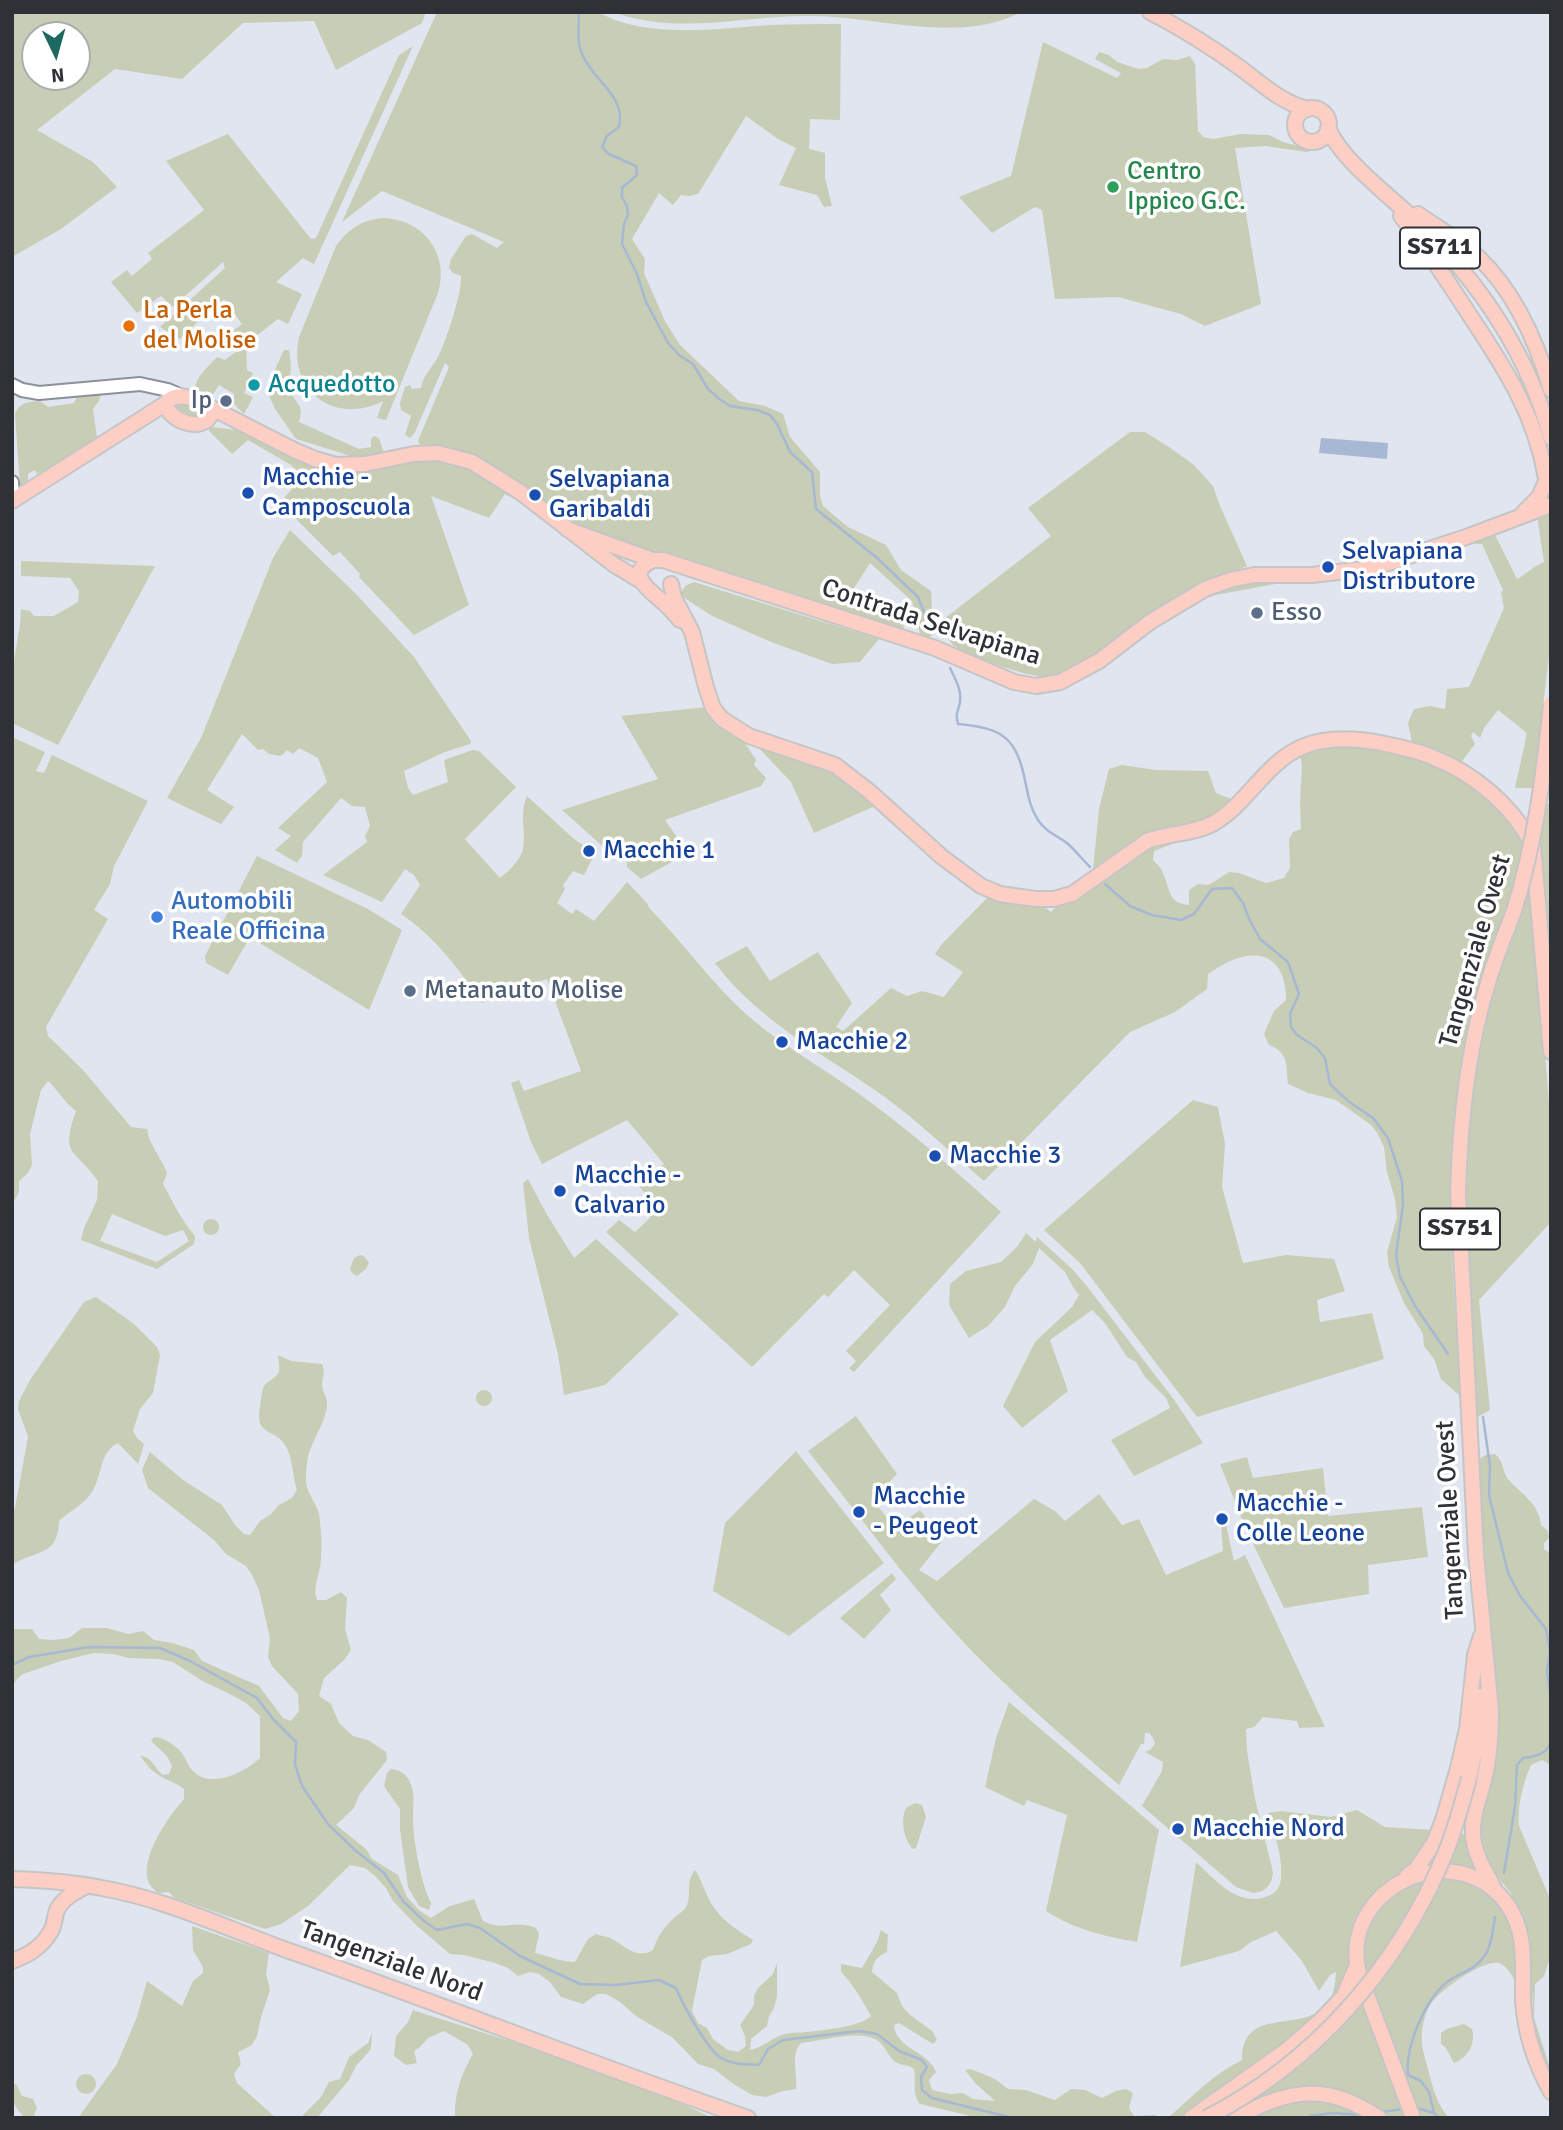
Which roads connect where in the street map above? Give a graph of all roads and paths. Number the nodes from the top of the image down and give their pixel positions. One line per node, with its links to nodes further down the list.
1 (1150, 12): 2 (main road)
2 (1275, 94): 3 (main road); 4 (main road)
3 (1308, 109): 4 (main road); 5 (main road)
4 (1295, 122): 6 (main road)
5 (1328, 128): 6 (main road); 7 (main road, SS711)
6 (1316, 141): 7 (main road, SS711)
7 (1346, 155): 8 (main road, SS711)
8 (1379, 187): 11 (main road); 17 (main road, SS711); 19 (main road)
9 (140, 384): 10 (street); 12 (street); 13 (street)
10 (12, 385)
11 (1551, 390)
12 (182, 396): 13 (main road); 14 (main road)
13 (165, 404): 15 (main road); 16 (main road)
14 (208, 412): 15 (main road); 23 (main road)
15 (176, 419): 16 (main road)
16 (126, 429): 20 (main road)
17 (1551, 438)
18 (12, 482): 20 (street)
19 (1548, 483): 22 (main road)
20 (13, 501)
21 (1551, 505): 22 (main road, Contrada Selvapiana)
22 (1520, 517): 25 (main road, Contrada Selvapiana)
23 (567, 529): 24 (main road, Contrada Selvapiana); 27 (main road)
24 (659, 561): 25 (main road, Contrada Selvapiana); 26 (main road); 27 (main road)
25 (712, 577): 26 (main road, Contrada Selvapiana)
26 (672, 582): 27 (main road); 28 (main road)
27 (645, 585): 28 (main road)
28 (692, 632): 30 (main road)
29 (1551, 704): 31 (main road, Tangenziale Ovest / SS751, bridge)
30 (1551, 1052)
31 (1482, 1631): 33 (main road, Tangenziale Ovest); 36 (main road, Tangenziale Ovest); 43 (main road, bridge)
32 (12, 1880): 34 (main road, Tangenziale Nord)
33 (1404, 1880): 36 (main road); 39 (main road)
34 (40, 1881): 35 (main road, Tangenziale Nord); 37 (main road)
35 (86, 1885): 37 (main road); 41 (main road, Tangenziale Nord)
36 (1494, 1888): 40 (main road, Tangenziale Ovest)
37 (58, 1908): 38 (main road)
38 (12, 1961)
39 (1357, 1965): 42 (main road); 46 (main road)
40 (1551, 2092)
41 (748, 2118)
42 (1191, 2118)
43 (1206, 2118)
44 (1235, 2118): 45 (main road)
45 (1379, 2118)
46 (1413, 2118)

